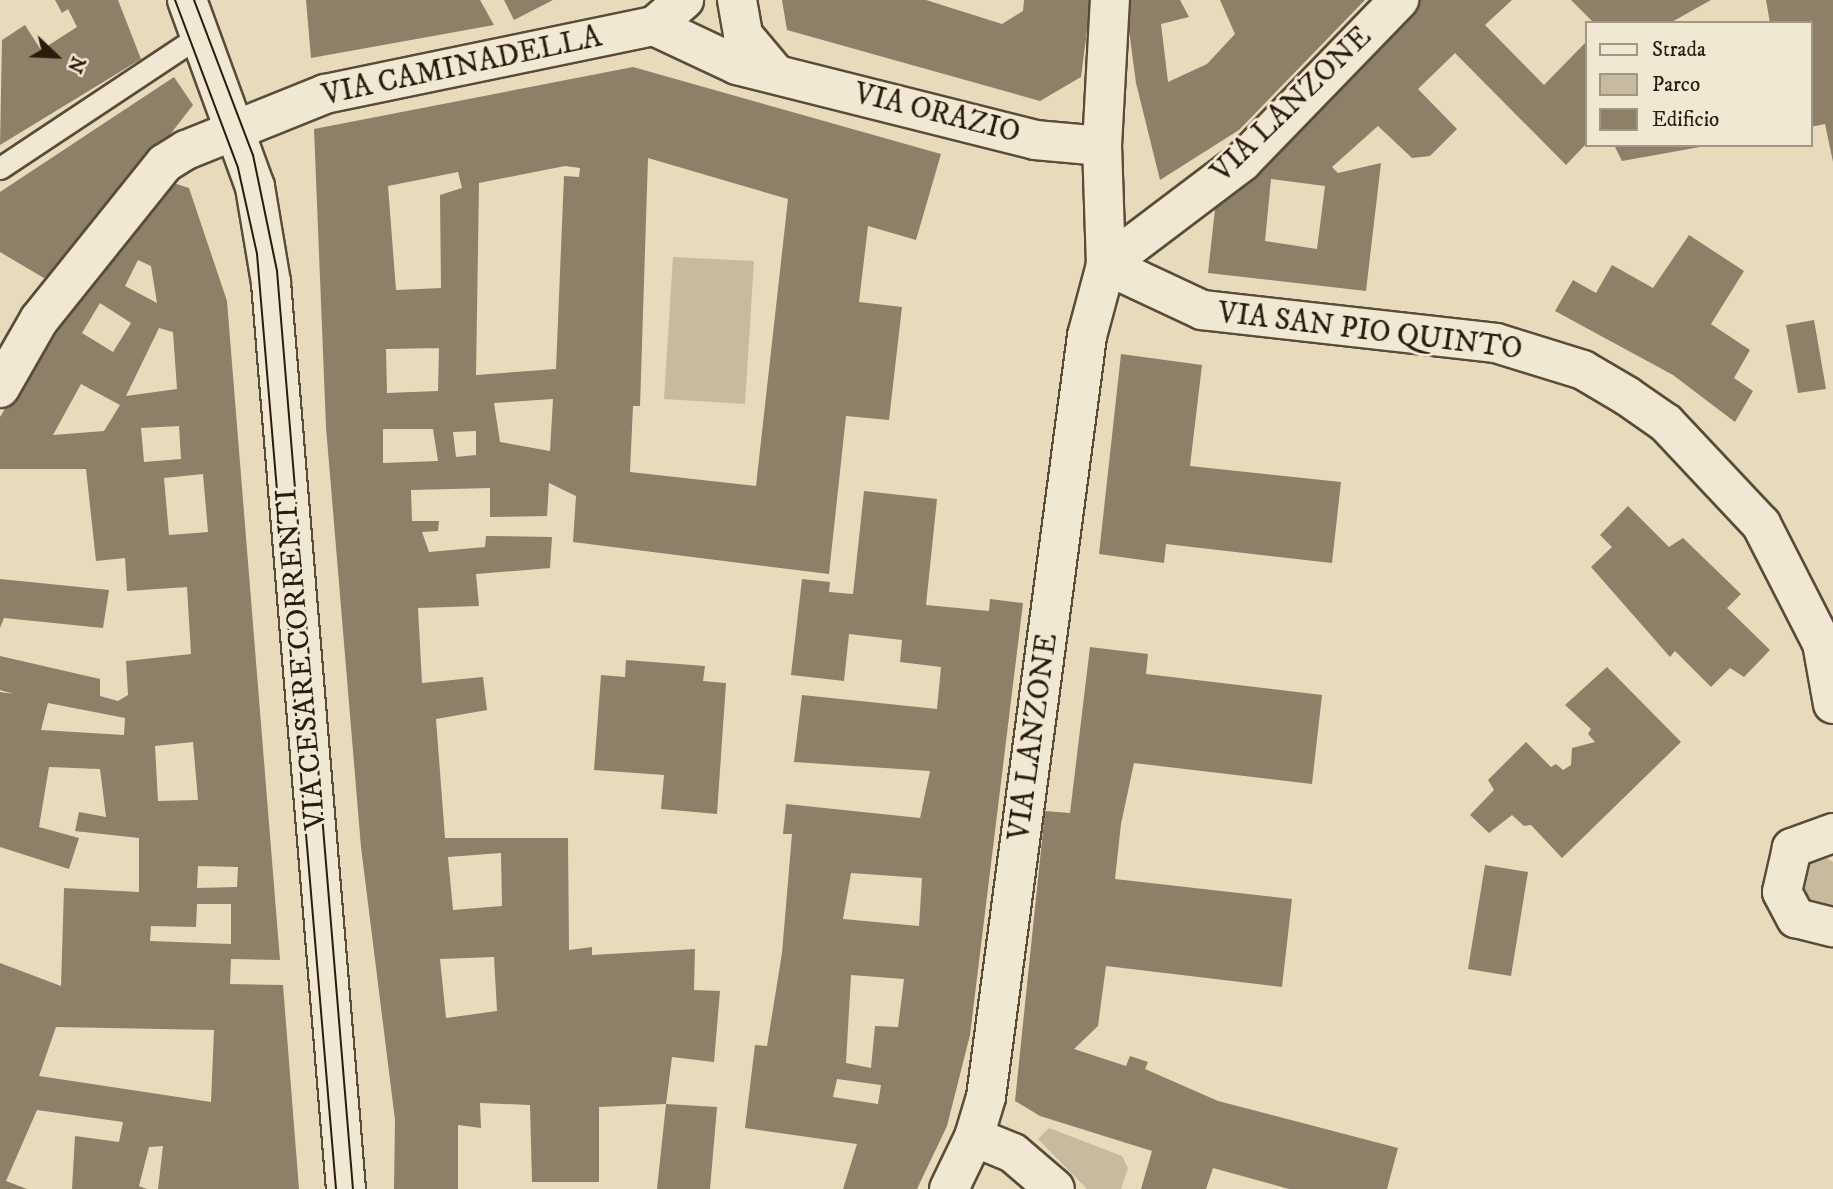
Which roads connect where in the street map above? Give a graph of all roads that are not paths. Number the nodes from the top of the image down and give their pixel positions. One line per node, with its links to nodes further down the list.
1 (684, 0): 6 (street, VIA CAMINADELLA)
2 (737, 0): 7 (street)
3 (1110, 0): 9 (street, VIA LANZONE)
4 (1399, 0): 11 (street, VIA LANZONE)
5 (194, 17): 8 (street, VIA CESARE CORRENTI); 10 (lane)
6 (654, 26): 7 (street, VIA ORAZIO); 8 (street, VIA CAMINADELLA)
7 (774, 72): 9 (street, VIA ORAZIO)
8 (237, 133): 12 (street, VIA CAMINADELLA); 17 (street, VIA CESARE CORRENTI)
9 (1102, 146): 11 (street, VIA LANZONE)
10 (0, 168)
11 (1105, 265): 13 (street, VIA SAN PIO QUINTO); 16 (street, VIA LANZONE)
12 (0, 388)
13 (1833, 704)
14 (1833, 833): 15 (street)
15 (1833, 927)
16 (974, 1137): 18 (street, VIA LANZONE); 19 (street)
17 (346, 1189)
18 (949, 1189)
19 (1055, 1189)

